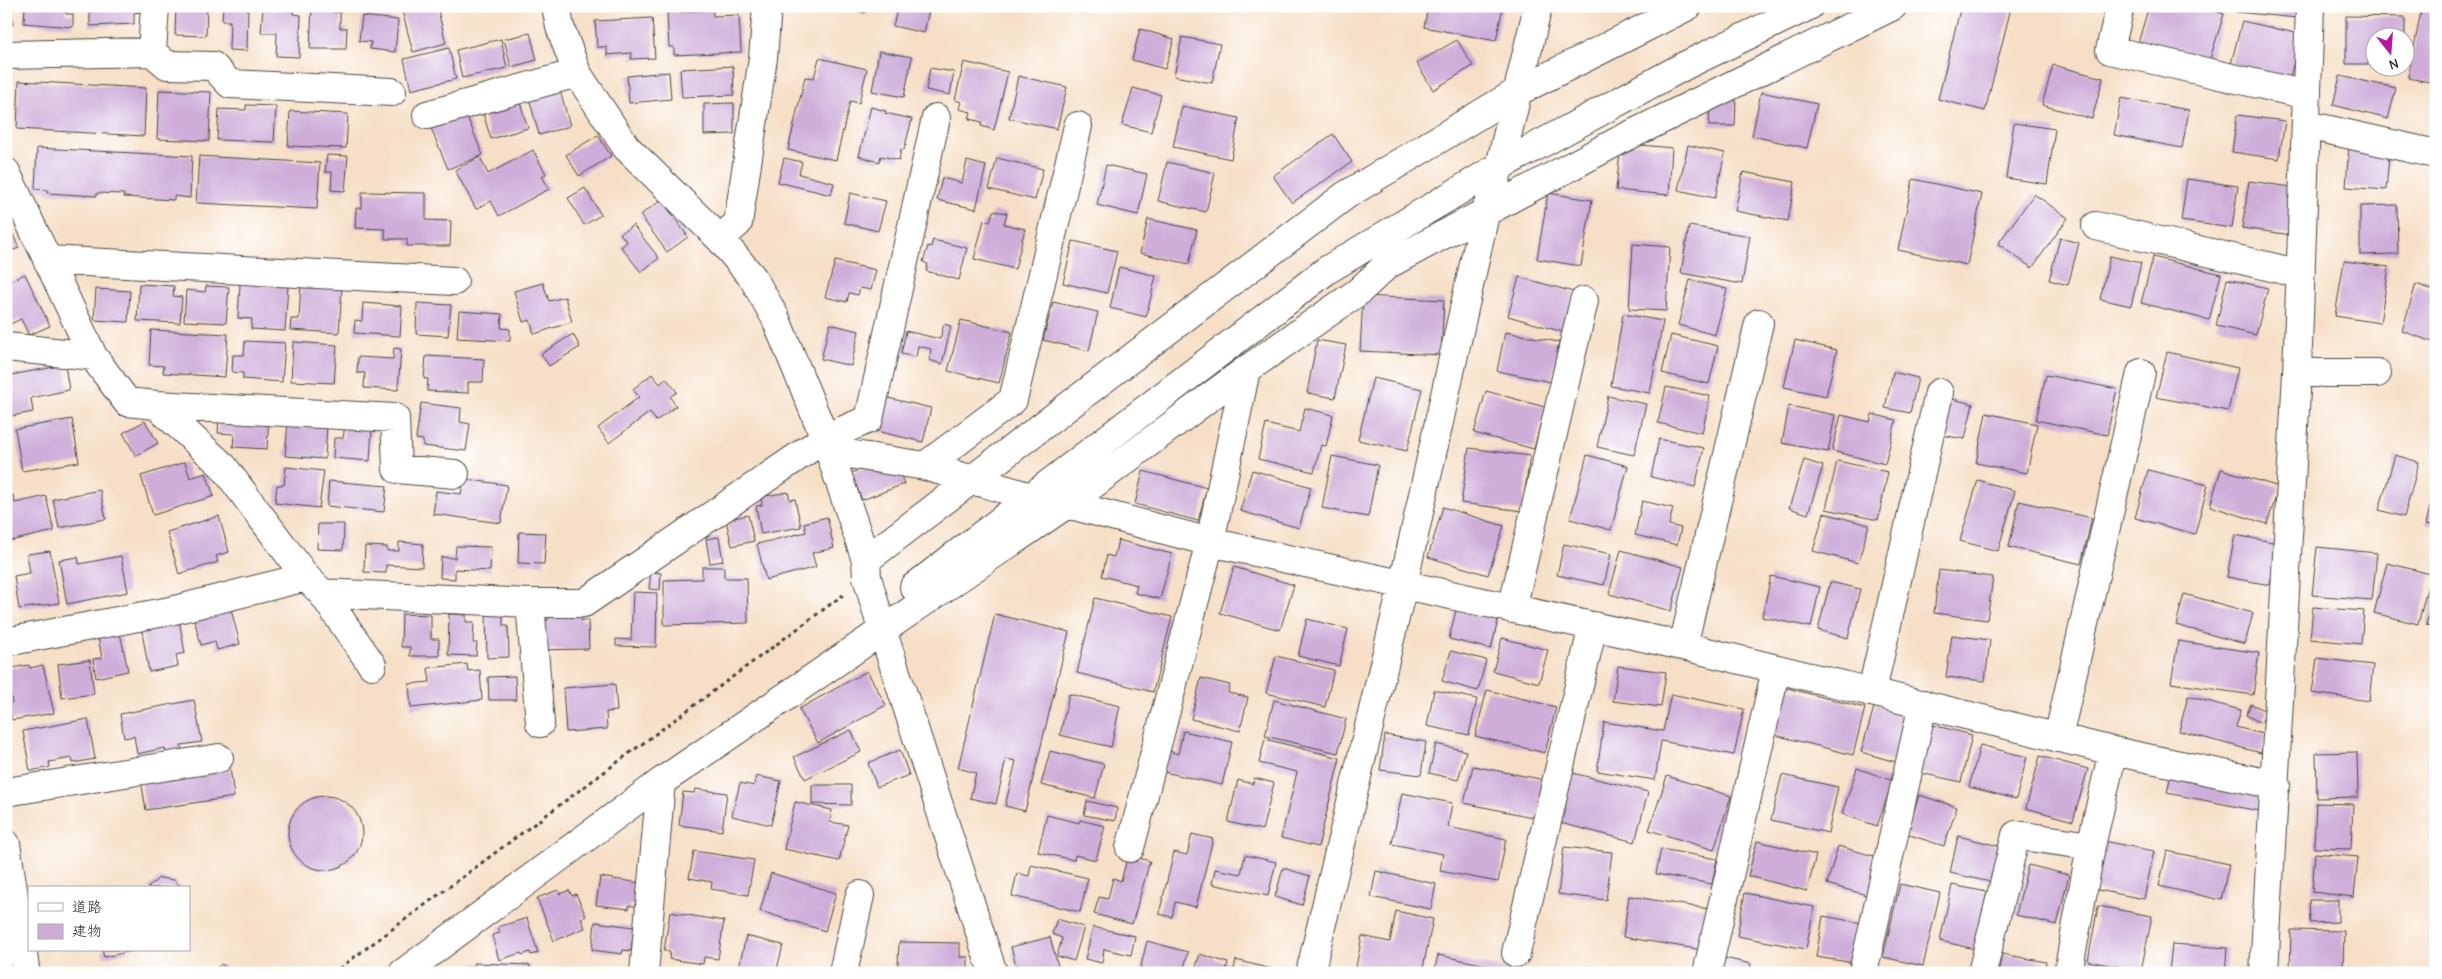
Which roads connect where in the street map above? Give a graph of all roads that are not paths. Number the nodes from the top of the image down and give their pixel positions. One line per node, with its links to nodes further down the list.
1 (155, 6): 10 (street)
2 (556, 6): 12 (street)
3 (767, 6): 25 (street)
4 (1538, 6): 14 (street)
5 (1688, 6): 14 (street)
6 (1809, 6): 21 (street)
7 (1893, 6): 23 (street)
8 (2120, 6): 15 (street)
9 (2310, 6): 15 (street)
10 (152, 52): 11 (street); 13 (street)
11 (6, 55)
12 (577, 73): 16 (street); 25 (street)
13 (392, 92)
14 (1517, 92): 21 (street); 42 (street)
15 (2307, 95): 18 (street)
16 (427, 114)
17 (936, 118): 39 (street)
18 (2307, 125): 20 (street); 27 (street)
19 (1078, 126): 40 (street)
20 (2436, 154)
21 (1500, 166): 23 (street); 43 (street)
22 (6, 172): 26 (street)
23 (1485, 214): 33 (street); 47 (street)
24 (2096, 226): 27 (street)
25 (720, 239): 39 (street)
26 (47, 260): 28 (street); 32 (street)
27 (2301, 274): 35 (street)
28 (454, 281)
29 (1584, 302): 50 (street)
30 (1759, 323): 54 (street)
31 (6, 348): 32 (street)
32 (93, 356): 38 (street)
33 (1246, 370): 44 (street); 45 (street)
34 (2140, 373): 60 (street)
35 (2297, 373): 36 (street); 64 (street)
36 (2377, 373)
37 (1939, 393): 57 (street)
38 (156, 405): 41 (street); 48 (street)
39 (827, 444): 40 (street); 46 (street); 49 (street)
40 (924, 466): 42 (street)
41 (454, 474)
42 (972, 479): 43 (street); 46 (street)
43 (1031, 497): 44 (street); 51 (street)
44 (1067, 504): 45 (street); 51 (street)
45 (1210, 542): 47 (street); 68 (street)
46 (866, 568): 51 (street)
47 (1404, 584): 50 (street); 77 (street)
48 (314, 585): 49 (street); 53 (street); 55 (street)
49 (530, 603): 59 (street)
50 (1512, 608): 52 (street)
51 (880, 622): 63 (street); 76 (street)
52 (1593, 626): 54 (street); 70 (street)
53 (6, 642)
54 (1683, 646): 56 (street)
55 (372, 665)
56 (1776, 669): 57 (street); 78 (street)
57 (1872, 691): 58 (street)
58 (1923, 704): 60 (street); 79 (street)
59 (540, 723)
60 (2058, 738): 61 (street)
61 (2113, 751): 64 (street); 67 (street)
62 (218, 758): 65 (street)
63 (661, 782): 71 (street); 74 (street)
64 (2276, 785): 82 (street)
65 (6, 792)
66 (6, 844): 72 (street)
67 (2091, 846): 80 (street); 81 (street)
68 (1130, 848)
69 (860, 894): 75 (street)
70 (1516, 953)
71 (432, 962): 73 (street)
72 (24, 968)
73 (403, 973)
74 (644, 973)
75 (843, 973)
76 (993, 973)
77 (1310, 973)
78 (1707, 973)
79 (1863, 973)
80 (1982, 973)
81 (2068, 973)
82 (2264, 973)

